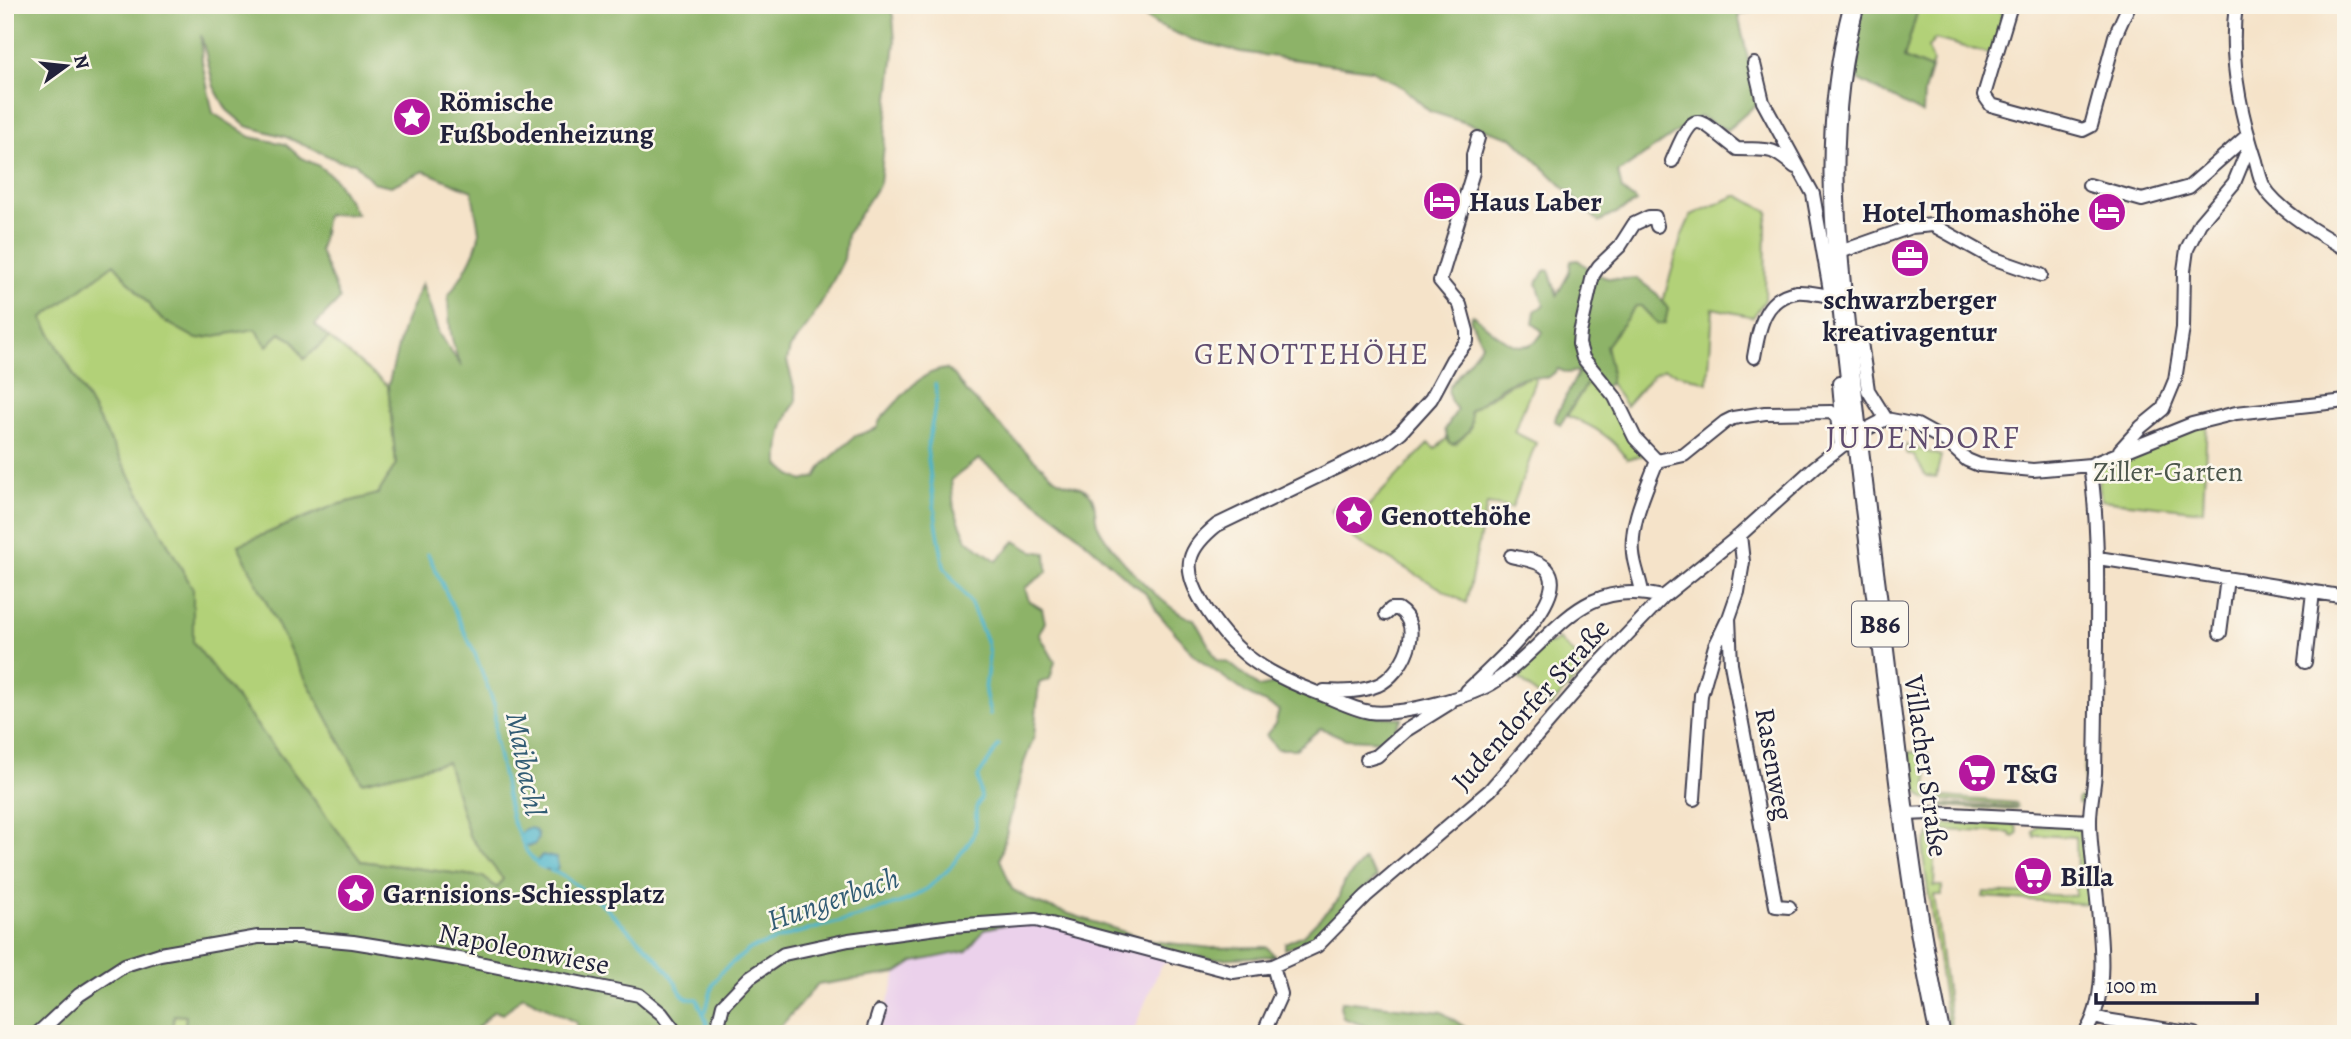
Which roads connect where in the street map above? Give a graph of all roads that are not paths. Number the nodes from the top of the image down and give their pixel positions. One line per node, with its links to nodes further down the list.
1 (1854, 5): 13 (main road, Villacher Straße / B86)
2 (2011, 5): 3 (street)
3 (2129, 5)
4 (2236, 5): 7 (street)
5 (1754, 64): 9 (street)
6 (1478, 138): 39 (street)
7 (2249, 140): 10 (street); 12 (street); 24 (street)
8 (1672, 161): 9 (street)
9 (1800, 172): 15 (street)
10 (2089, 185)
11 (1657, 226): 25 (street)
12 (2346, 249)
13 (1837, 253): 14 (street); 15 (main road, Villacher Straße / B86)
14 (2041, 275)
15 (1836, 296): 16 (main road, Villacher Straße / B86); 17 (street)
16 (1845, 333): 20 (street); 22 (main road, Villacher Straße / B86)
17 (1754, 357)
18 (1839, 383): 21 (street)
19 (2346, 401): 24 (street)
20 (1886, 418): 22 (street, Judendorfer Straße); 26 (street)
21 (1837, 422): 23 (street); 25 (street)
22 (1857, 434): 23 (street, Judendorfer Straße); 43 (main road, Villacher Straße / B86)
23 (1840, 446): 27 (street, Judendorfer Straße)
24 (2118, 453): 26 (street)
25 (1657, 461): 31 (street)
26 (2090, 465): 29 (street)
27 (1740, 535): 33 (street, Judendorfer Straße); 36 (street, Rasenweg)
28 (1511, 556): 40 (street)
29 (2098, 558): 30 (street); 44 (street)
30 (2227, 579): 32 (street); 37 (street)
31 (1642, 592): 33 (street); 40 (street)
32 (2313, 592): 34 (street); 38 (street)
33 (1663, 597): 46 (street, Judendorfer Straße)
34 (2346, 597)
35 (1386, 614): 39 (street)
36 (1729, 618): 42 (street, Rasenweg); 45 (street, Rasenweg)
37 (2220, 633)
38 (2305, 662)
39 (1310, 690): 40 (street)
40 (1462, 696): 41 (street)
41 (1367, 759)
42 (1694, 799)
43 (1905, 814): 44 (street); 47 (main road, Villacher Straße / B86)
44 (2090, 821): 49 (street)
45 (1789, 907)
46 (1273, 966): 52 (street, Judendorfer Straße); 54 (street)
47 (1930, 987): 55 (main road); 56 (main road, Villacher Straße / B86)
48 (879, 1012): 53 (street)
49 (2095, 1017): 57 (street); 58 (street)
50 (37, 1034): 51 (street, Napoleonwiese)
51 (677, 1034)
52 (716, 1034)
53 (872, 1034)
54 (1263, 1034)
55 (1934, 1034)
56 (1940, 1034)
57 (2084, 1034)
58 (2194, 1034)

